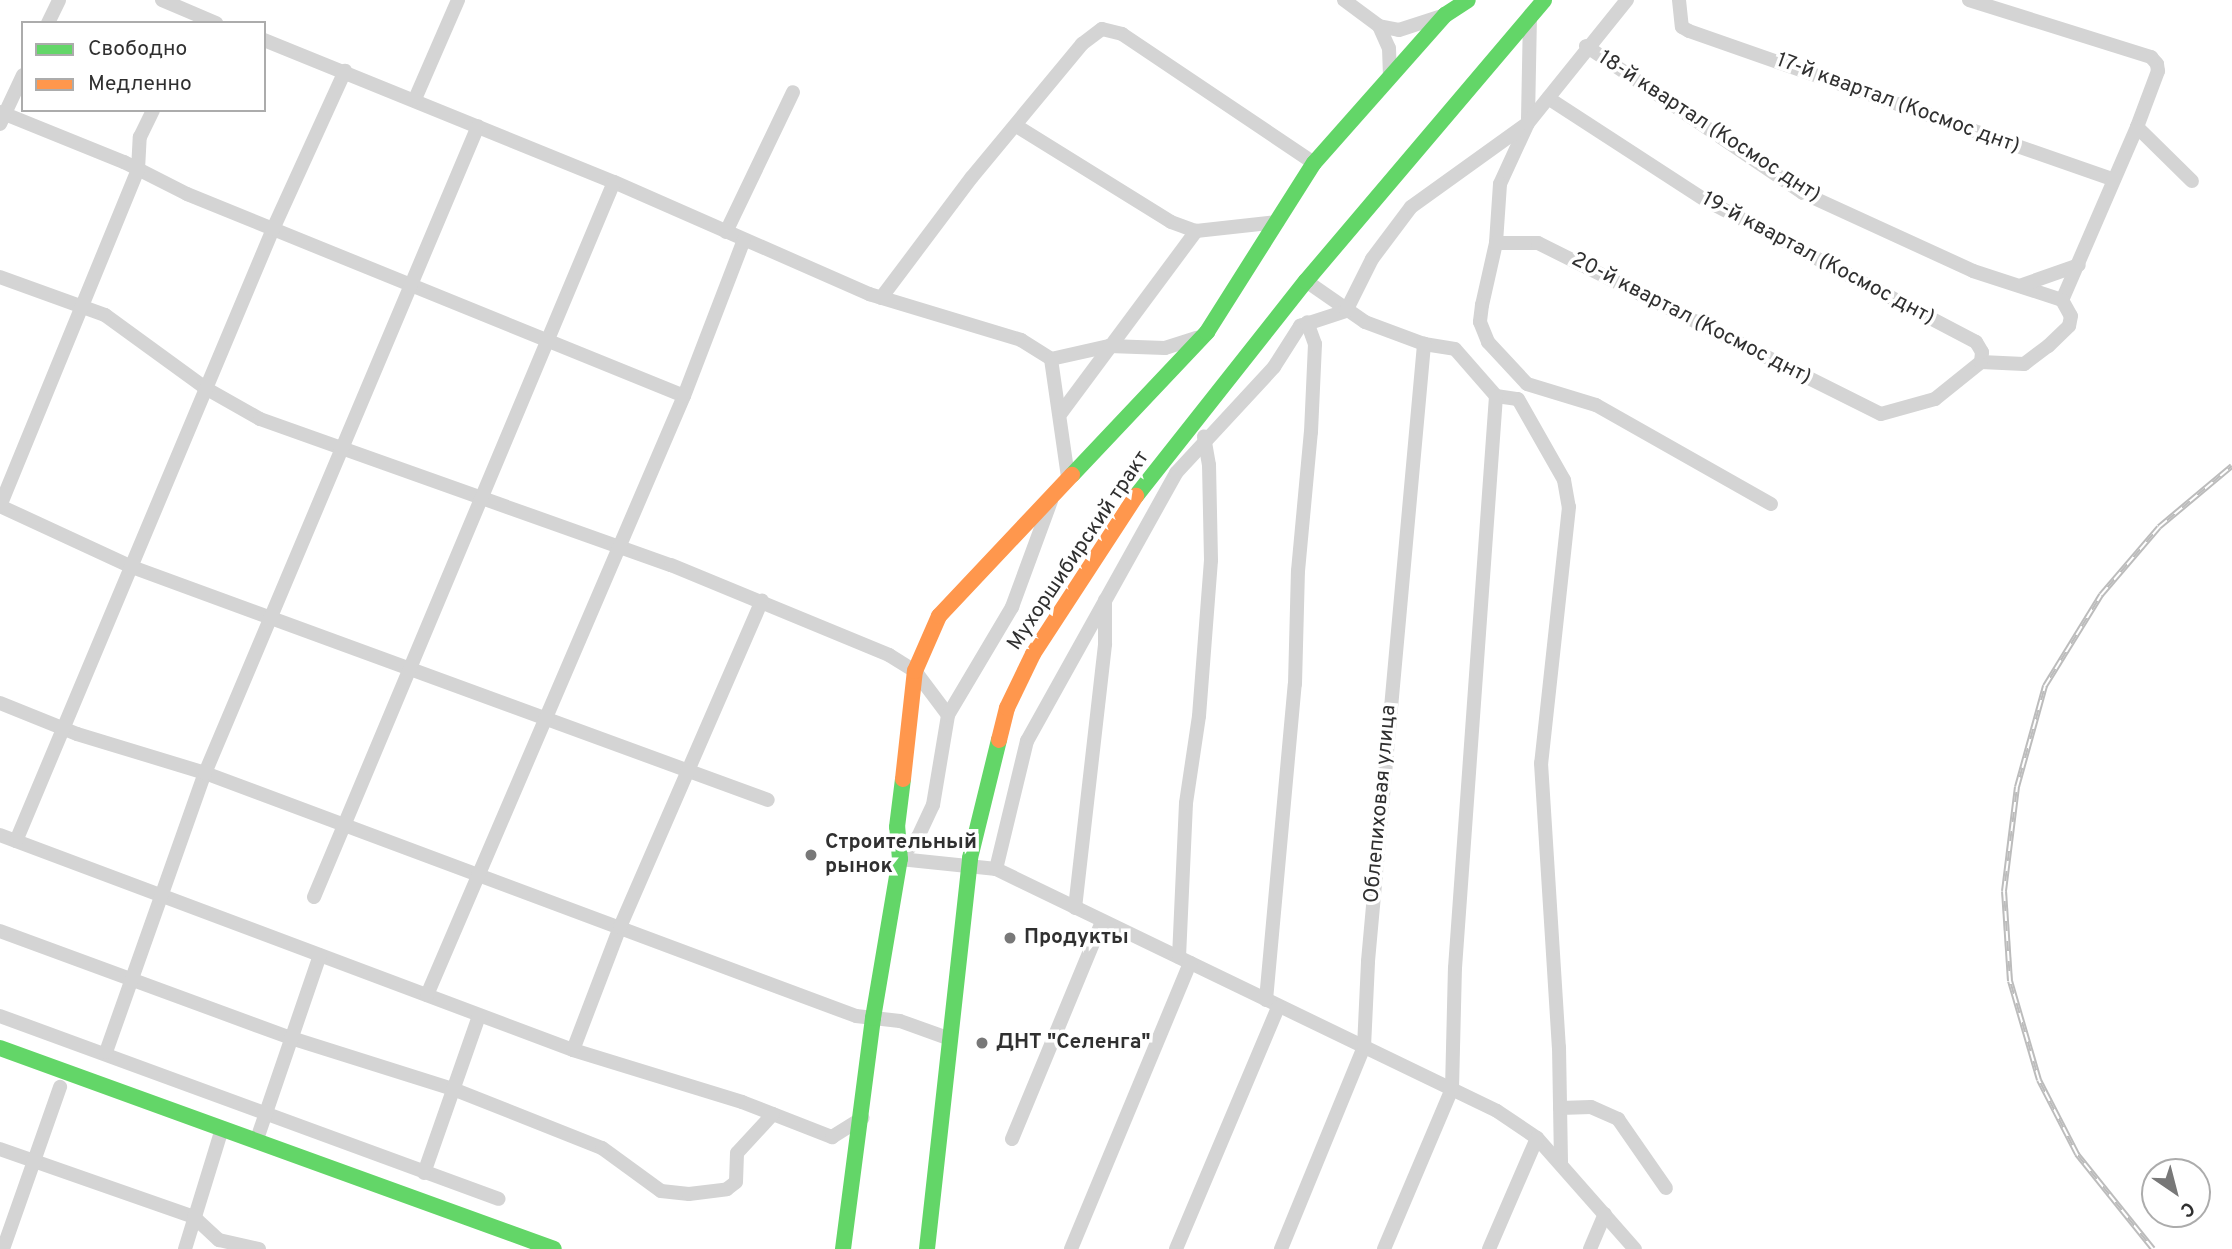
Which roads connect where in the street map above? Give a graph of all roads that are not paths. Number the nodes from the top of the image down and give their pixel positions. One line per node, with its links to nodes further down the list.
1 (59, 0): 12 (street)
2 (162, 0): 13 (street)
3 (458, 0): 22 (street)
4 (1344, 0): 14 (street)
5 (1468, 0): 11 (street)
6 (1544, 0): 10 (street, Мухоршибирский тракт)
7 (1627, 0): 16 (street)
8 (1679, 0): 31 (street, 17-й квартал (Космос днт))
9 (1969, 0): 28 (street)
10 (1530, 13): 25 (street); 42 (street, Мухоршибирский тракт)
11 (1445, 15): 14 (street); 18 (street)
12 (49, 21)
13 (208, 21)
14 (1379, 26): 18 (street)
15 (266, 41): 17 (street)
16 (1586, 46): 21 (street); 44 (street, 18-й квартал (Космос днт))
17 (345, 71): 22 (street); 35 (street)
18 (1390, 75): 29 (street)
19 (21, 79): 24 (street)
20 (793, 92): 37 (street)
21 (1548, 98): 25 (street); 55 (street, 19-й квартал (Космос днт))
22 (415, 99): 26 (street)
23 (152, 112): 30 (street)
24 (1, 117): 30 (street)
25 (1528, 122): 39 (street); 48 (street)
26 (478, 126): 33 (street); 43 (street)
27 (1018, 127): 29 (street); 36 (street); 45 (street)
28 (2137, 127): 31 (street); 32 (street)
29 (1314, 163): 34 (street)
30 (138, 170): 35 (street); 47 (street)
31 (2114, 180): 40 (street)
32 (2192, 181)
33 (614, 182): 37 (street); 51 (street)
34 (1278, 222): 36 (street); 50 (street)
35 (273, 229): 43 (street); 57 (street)
36 (1196, 231): 53 (street)
37 (726, 232): 38 (street)
38 (744, 240): 45 (street); 58 (street)
39 (1496, 243): 55 (street, 20-й квартал (Космос днт)); 56 (street)
40 (2079, 265): 44 (street); 46 (street)
41 (0, 278): 47 (street)
42 (1306, 281): 48 (street); 62 (street, Мухоршибирский тракт)
43 (410, 284): 51 (street); 64 (street)
44 (2022, 285): 46 (street, 18-й квартал (Космос днт))
45 (881, 298): 54 (street)
46 (2062, 300): 55 (street)
47 (80, 303): 57 (street); 65 (street)
48 (1346, 311): 49 (street); 52 (street)
49 (1307, 322): 63 (street); 102 (street)
50 (1207, 332): 53 (street); 66 (street)
51 (545, 338): 58 (street); 67 (street)
52 (1424, 344): 59 (street); 108 (street, Облепиховая улица)
53 (1109, 346): 54 (street); 61 (street)
54 (1051, 359): 61 (street)
55 (1981, 362)
56 (1527, 384): 60 (street); 69 (street)
57 (207, 389): 64 (street); 72 (street)
58 (684, 396): 71 (street)
59 (1496, 396): 60 (street); 114 (street)
60 (1518, 399): 115 (street)
61 (1061, 413): 66 (street)
62 (1194, 424): 63 (street); 89 (street, Мухоршибирский тракт)
63 (1207, 439): 73 (street); 99 (street)
64 (339, 450): 67 (street); 75 (street)
65 (6, 476): 70 (street)
66 (1068, 477): 68 (street)
67 (481, 498): 71 (street); 76 (street)
68 (1051, 501): 77 (street); 79 (street)
69 (1771, 504)
70 (0, 506): 72 (street)
71 (620, 546): 74 (street); 80 (street)
72 (132, 567): 75 (street); 81 (street)
73 (1105, 598): 90 (street); 94 (street)
74 (762, 601): 77 (street); 82 (street)
75 (270, 616): 76 (street); 83 (street)
76 (412, 668): 80 (street); 85 (street)
77 (915, 671): 79 (street); 88 (street)
78 (0, 704): 81 (street)
79 (948, 715): 88 (street)
80 (547, 717): 82 (street); 91 (street)
81 (64, 729): 83 (street); 87 (street)
82 (688, 770): 84 (street); 96 (street)
83 (205, 773): 85 (street); 92 (street)
84 (768, 800)
85 (342, 824): 91 (street); 93 (street)
86 (0, 836): 87 (street)
87 (16, 841): 92 (street)
88 (900, 859): 89 (street); 105 (street)
89 (969, 866): 90 (street); 107 (street, Мухоршибирский тракт)
90 (996, 869): 94 (street)
91 (478, 875): 96 (street); 101 (street)
92 (164, 894): 98 (street); 100 (street)
93 (314, 897)
94 (1075, 908): 95 (street)
95 (1102, 922): 99 (street); 122 (street)
96 (620, 927): 105 (street); 110 (street)
97 (0, 931): 100 (street)
98 (320, 955): 101 (street); 106 (street)
99 (1185, 960): 102 (street); 137 (street)
100 (132, 980): 106 (street); 111 (street)
101 (427, 995): 104 (street)
102 (1272, 1004): 108 (street); 138 (street)
103 (0, 1016): 111 (street)
104 (479, 1016): 110 (street); 113 (street)
105 (873, 1018): 107 (street); 118 (street)
106 (291, 1038): 113 (street); 117 (street)
107 (950, 1039): 136 (street, Мухоршибирский тракт)
108 (1364, 1047): 114 (street); 139 (street, Облепиховая улица)
109 (0, 1048): 119 (street)
110 (573, 1050): 116 (street)
111 (106, 1052): 117 (street)
112 (60, 1087): 124 (street)
113 (453, 1089): 116 (street); 126 (street)
114 (1452, 1089): 120 (street); 140 (street)
115 (1560, 1108): 125 (street); 127 (street)
116 (773, 1114): 118 (street)
117 (265, 1115): 121 (street); 126 (street)
118 (863, 1118): 135 (street)
119 (222, 1129): 121 (street); 130 (street)
120 (1537, 1138): 125 (street); 141 (street)
121 (257, 1139): 134 (street)
122 (1012, 1139)
123 (0, 1149): 124 (street)
124 (36, 1162): 130 (street); 131 (street)
125 (1562, 1163): 129 (street)
126 (424, 1173): 128 (street)
127 (1666, 1188)
128 (499, 1199)
129 (1605, 1214): 142 (street); 143 (street)
130 (194, 1217): 132 (street); 133 (street)
131 (3, 1249)
132 (185, 1249)
133 (259, 1249)
134 (554, 1249)
135 (844, 1249)
136 (927, 1249)
137 (1071, 1249)
138 (1176, 1249)
139 (1281, 1249)
140 (1384, 1249)
141 (1489, 1249)
142 (1590, 1249)
143 (1635, 1249)

